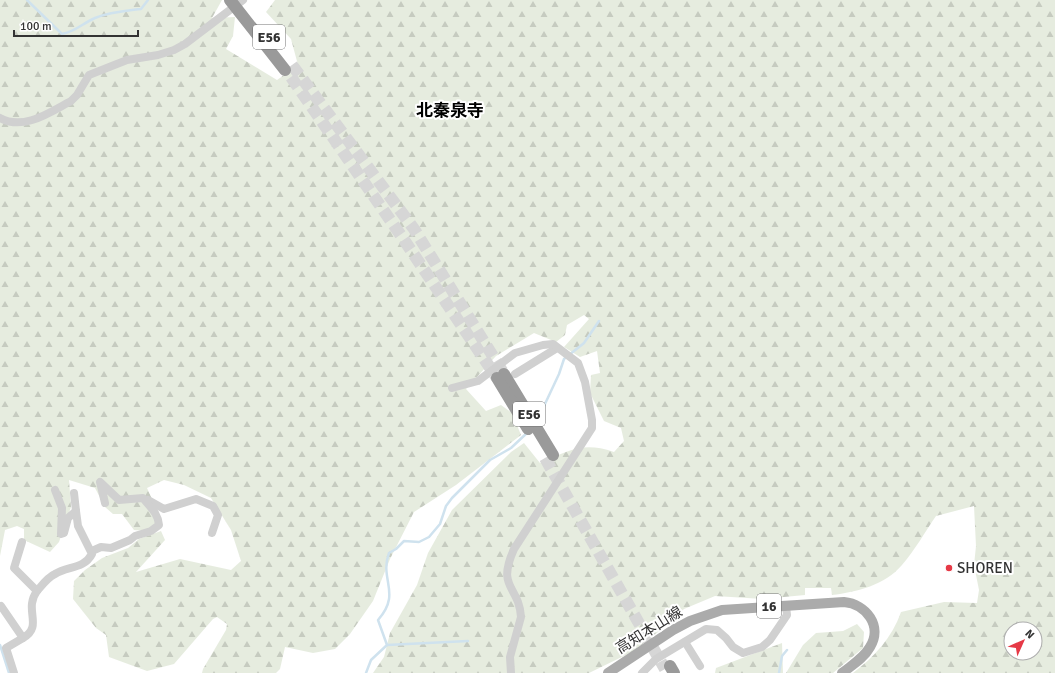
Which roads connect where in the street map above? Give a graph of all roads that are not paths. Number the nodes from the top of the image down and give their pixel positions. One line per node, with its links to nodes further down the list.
1 (230, 0): 2 (highway, E56)
2 (242, 5): 3 (highway, E56); 4 (street)
3 (289, 67)
4 (0, 118)
5 (559, 350): 6 (street); 7 (street); 24 (street)
6 (505, 375): 8 (highway, E56)
7 (452, 388)
8 (549, 456)
9 (55, 490): 13 (street)
10 (74, 493): 13 (street)
11 (143, 498): 12 (street); 14 (street); 16 (street)
12 (105, 503)
13 (76, 511): 16 (street)
14 (212, 533)
15 (22, 542): 17 (street)
16 (92, 551): 17 (street)
17 (37, 591): 20 (street)
18 (786, 606): 21 (street); 25 (main road, 高知本山線 / 16); 27 (main road, 高知本山線 / 16)
19 (2, 610): 20 (street)
20 (23, 638): 23 (street)
21 (685, 642): 22 (street); 26 (street)
22 (700, 666)
23 (14, 673)
24 (511, 673)
25 (608, 673)
26 (642, 673)
27 (842, 673)

